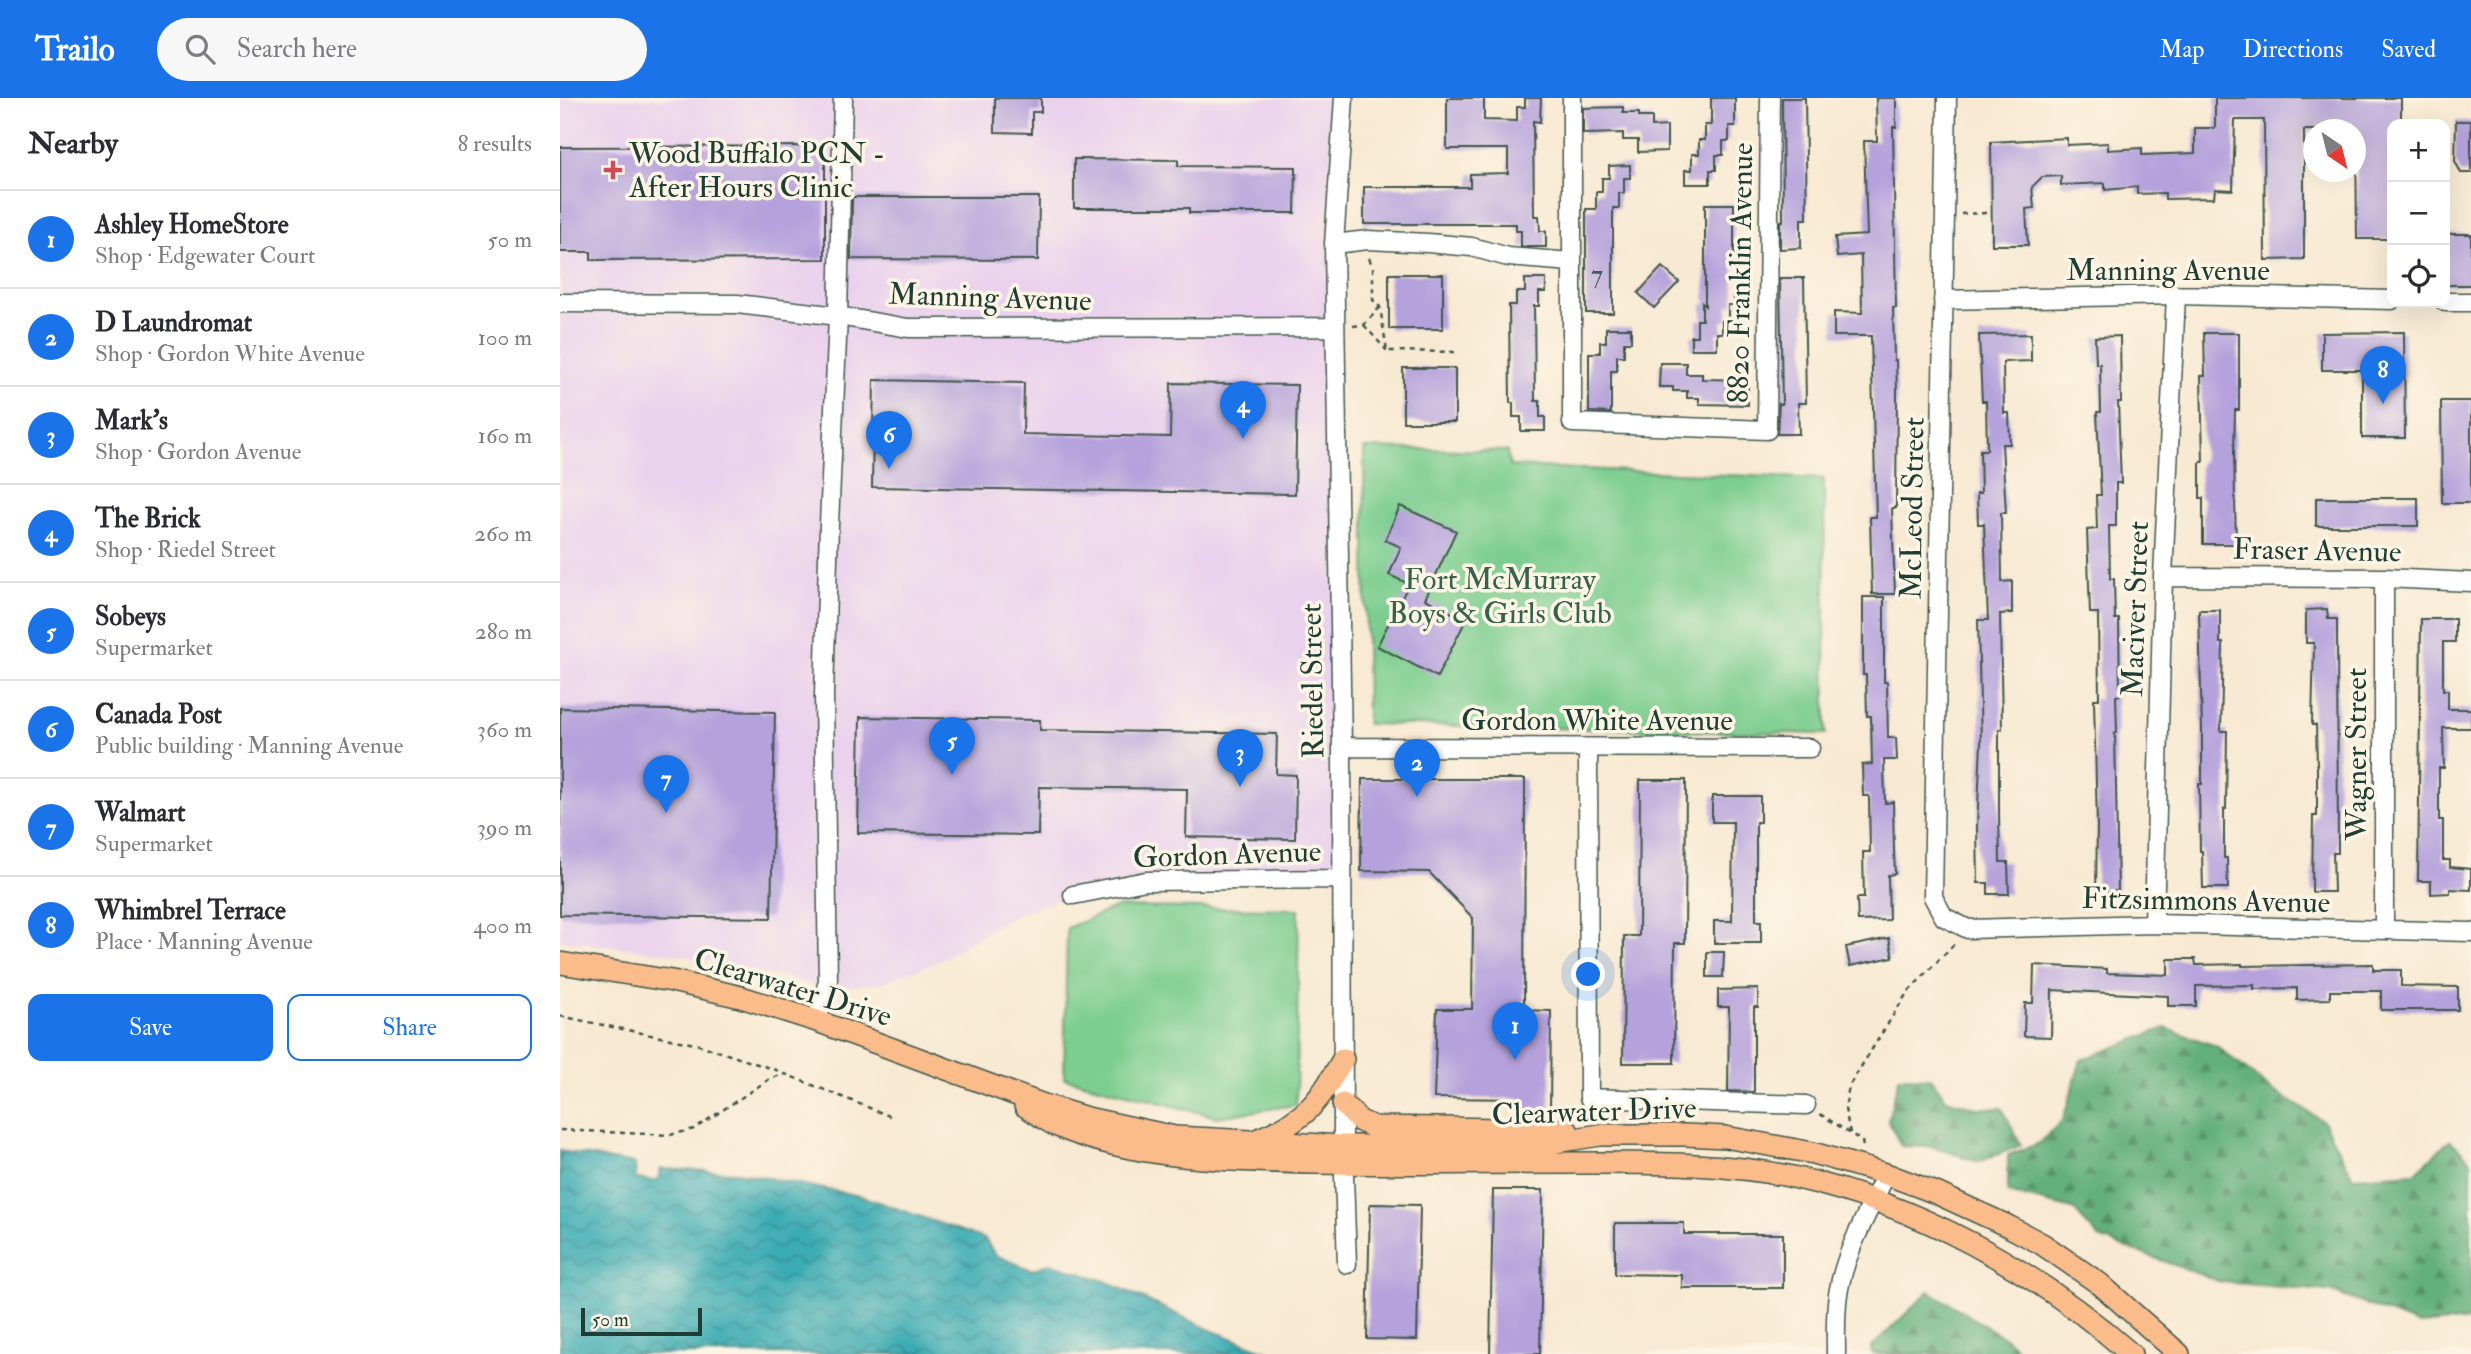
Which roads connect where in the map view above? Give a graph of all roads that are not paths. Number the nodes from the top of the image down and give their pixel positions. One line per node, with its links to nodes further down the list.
1 (843, 98): 14 (street)
2 (1344, 98): 6 (street, Riedel Street)
3 (1572, 98): 7 (street, 8820 Franklin Avenue)
4 (1770, 98): 7 (street, 8820 Franklin Avenue)
5 (1948, 98): 9 (street, McLeod Street)
6 (1334, 244): 7 (street); 15 (street, Riedel Street)
7 (1572, 261)
8 (2176, 295): 9 (street, Manning Avenue); 10 (street, Manning Avenue); 16 (street, Maciver Street)
9 (1943, 300): 24 (street, McLeod Street)
10 (2387, 300)
11 (2450, 302): 12 (street)
12 (2471, 302)
13 (560, 303): 14 (street, Manning Avenue)
14 (838, 316): 15 (street, Manning Avenue); 29 (street)
15 (1335, 327): 19 (street, Riedel Street)
16 (2163, 577): 17 (street, Fraser Avenue); 25 (street, Maciver Street)
17 (2384, 578): 18 (street, Fraser Avenue); 26 (street, Wagner Street)
18 (2471, 582)
19 (1342, 747): 20 (street, Gordon White Avenue); 22 (street, Riedel Street)
20 (1588, 748): 21 (street, Gordon White Avenue); 33 (street)
21 (1810, 748)
22 (1341, 879): 23 (street, Gordon Avenue); 30 (street, Riedel Street)
23 (1073, 895)
24 (1944, 917): 25 (street, Fitzsimmons Avenue)
25 (2154, 924): 26 (street, Fitzsimmons Avenue)
26 (2384, 930): 27 (street, Fitzsimmons Avenue)
27 (2471, 932)
28 (560, 964): 29 (main road, Clearwater Drive)
29 (817, 1021): 31 (main road, Clearwater Drive)
30 (1343, 1059): 32 (street, Riedel Street); 35 (main road)
31 (1001, 1090): 35 (main road, Clearwater Drive); 36 (main road, Clearwater Drive)
32 (1343, 1104): 34 (main road); 36 (street, Riedel Street)
33 (1806, 1105)
34 (1600, 1135): 36 (main road, Clearwater Drive); 37 (main road, Clearwater Drive)
35 (1252, 1142): 36 (main road, Clearwater Drive)
36 (1344, 1154): 38 (main road, Clearwater Drive); 39 (street, Riedel Street)
37 (1886, 1174): 38 (street); 42 (main road, Clearwater Drive)
38 (1874, 1199): 40 (street); 41 (main road, Clearwater Drive)
39 (1347, 1264)
40 (1836, 1354)
41 (2131, 1354)
42 (2179, 1354)

